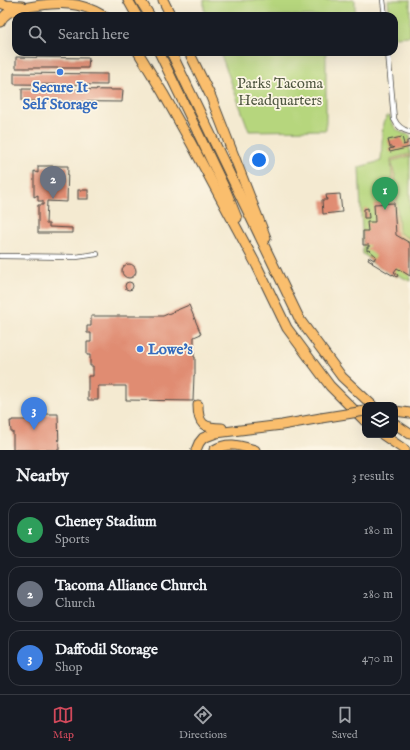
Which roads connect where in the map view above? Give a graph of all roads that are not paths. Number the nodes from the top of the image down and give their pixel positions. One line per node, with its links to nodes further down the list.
1 (128, 0): 9 (highway)
2 (140, 0): 10 (highway)
3 (163, 0): 11 (highway)
4 (383, 0): 12 (street)
5 (0, 3): 6 (highway)
6 (43, 6): 7 (highway); 8 (highway); 13 (highway)
7 (82, 12)
8 (96, 12)
9 (135, 12)
10 (148, 12)
11 (169, 12)
12 (384, 12)
13 (0, 22)
14 (141, 56): 22 (highway)
15 (160, 56): 22 (highway)
16 (173, 56): 23 (highway)
17 (191, 56): 23 (highway)
18 (388, 56): 19 (street)
19 (410, 132)
20 (97, 254): 21 (street)
21 (0, 256)
22 (257, 266): 29 (highway)
23 (286, 292): 24 (highway)
24 (369, 402)
25 (198, 405): 31 (highway)
26 (362, 411): 31 (highway, bridge)
27 (398, 411): 28 (highway)
28 (409, 413)
29 (362, 418)
30 (398, 426): 32 (highway)
31 (238, 430): 34 (highway)
32 (410, 434)
33 (388, 438): 37 (highway)
34 (196, 450)
35 (214, 450): 36 (highway)
36 (255, 450)
37 (405, 450)

